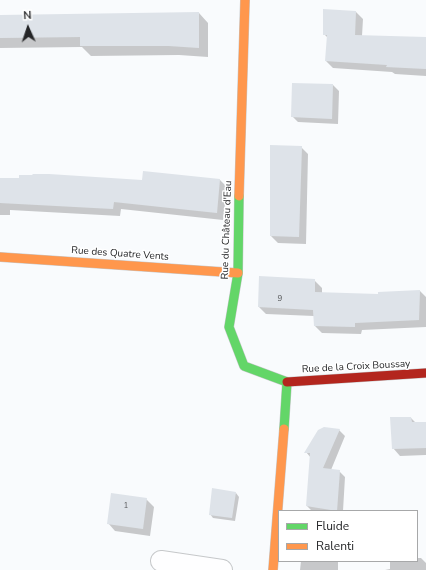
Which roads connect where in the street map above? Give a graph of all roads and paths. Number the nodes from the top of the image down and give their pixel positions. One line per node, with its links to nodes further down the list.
1 (245, 0): 3 (street, Rue du Château d'Eau)
2 (0, 257): 3 (street, Rue des Quatre Vents)
3 (238, 273): 5 (street, Rue du Château d'Eau)
4 (426, 373): 5 (street, Rue de la Croix Boussay)
5 (287, 382): 8 (street)
6 (161, 561): 7 (street)
7 (222, 570)
8 (273, 570)

